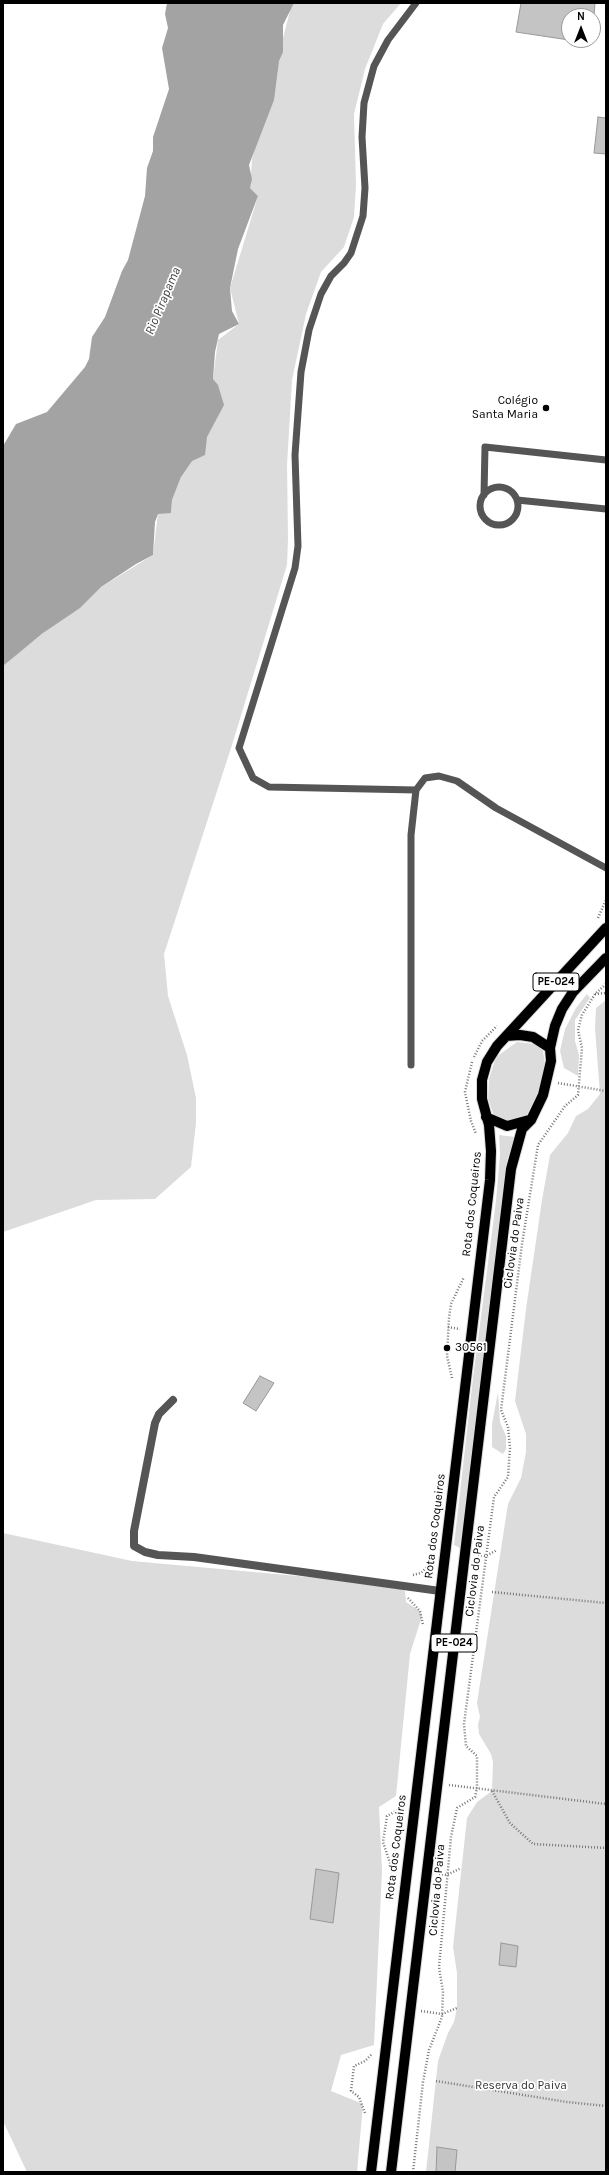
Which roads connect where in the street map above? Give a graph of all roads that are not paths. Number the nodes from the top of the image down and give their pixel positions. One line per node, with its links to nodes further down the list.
1 (416, 3): 6 (lane)
2 (606, 460): 3 (lane)
3 (484, 494): 4 (lane); 4 (lane)
4 (517, 500): 5 (lane)
5 (606, 509)
6 (416, 790): 7 (lane); 12 (lane)
7 (606, 868)
8 (606, 928): 10 (main road, Rota dos Coqueiros / PE-024)
9 (606, 958): 11 (main road, PE-024)
10 (506, 1036): 11 (main road); 13 (main road, Rota dos Coqueiros / PE-024)
11 (550, 1048): 14 (main road, PE-024)
12 (410, 1065)
13 (486, 1117): 14 (main road); 16 (main road, Rota dos Coqueiros / PE-024)
14 (531, 1120): 18 (main road, PE-024)
15 (173, 1400): 16 (street)
16 (440, 1591): 17 (main road, Rota dos Coqueiros / PE-024)
17 (371, 2172)
18 (391, 2172)

